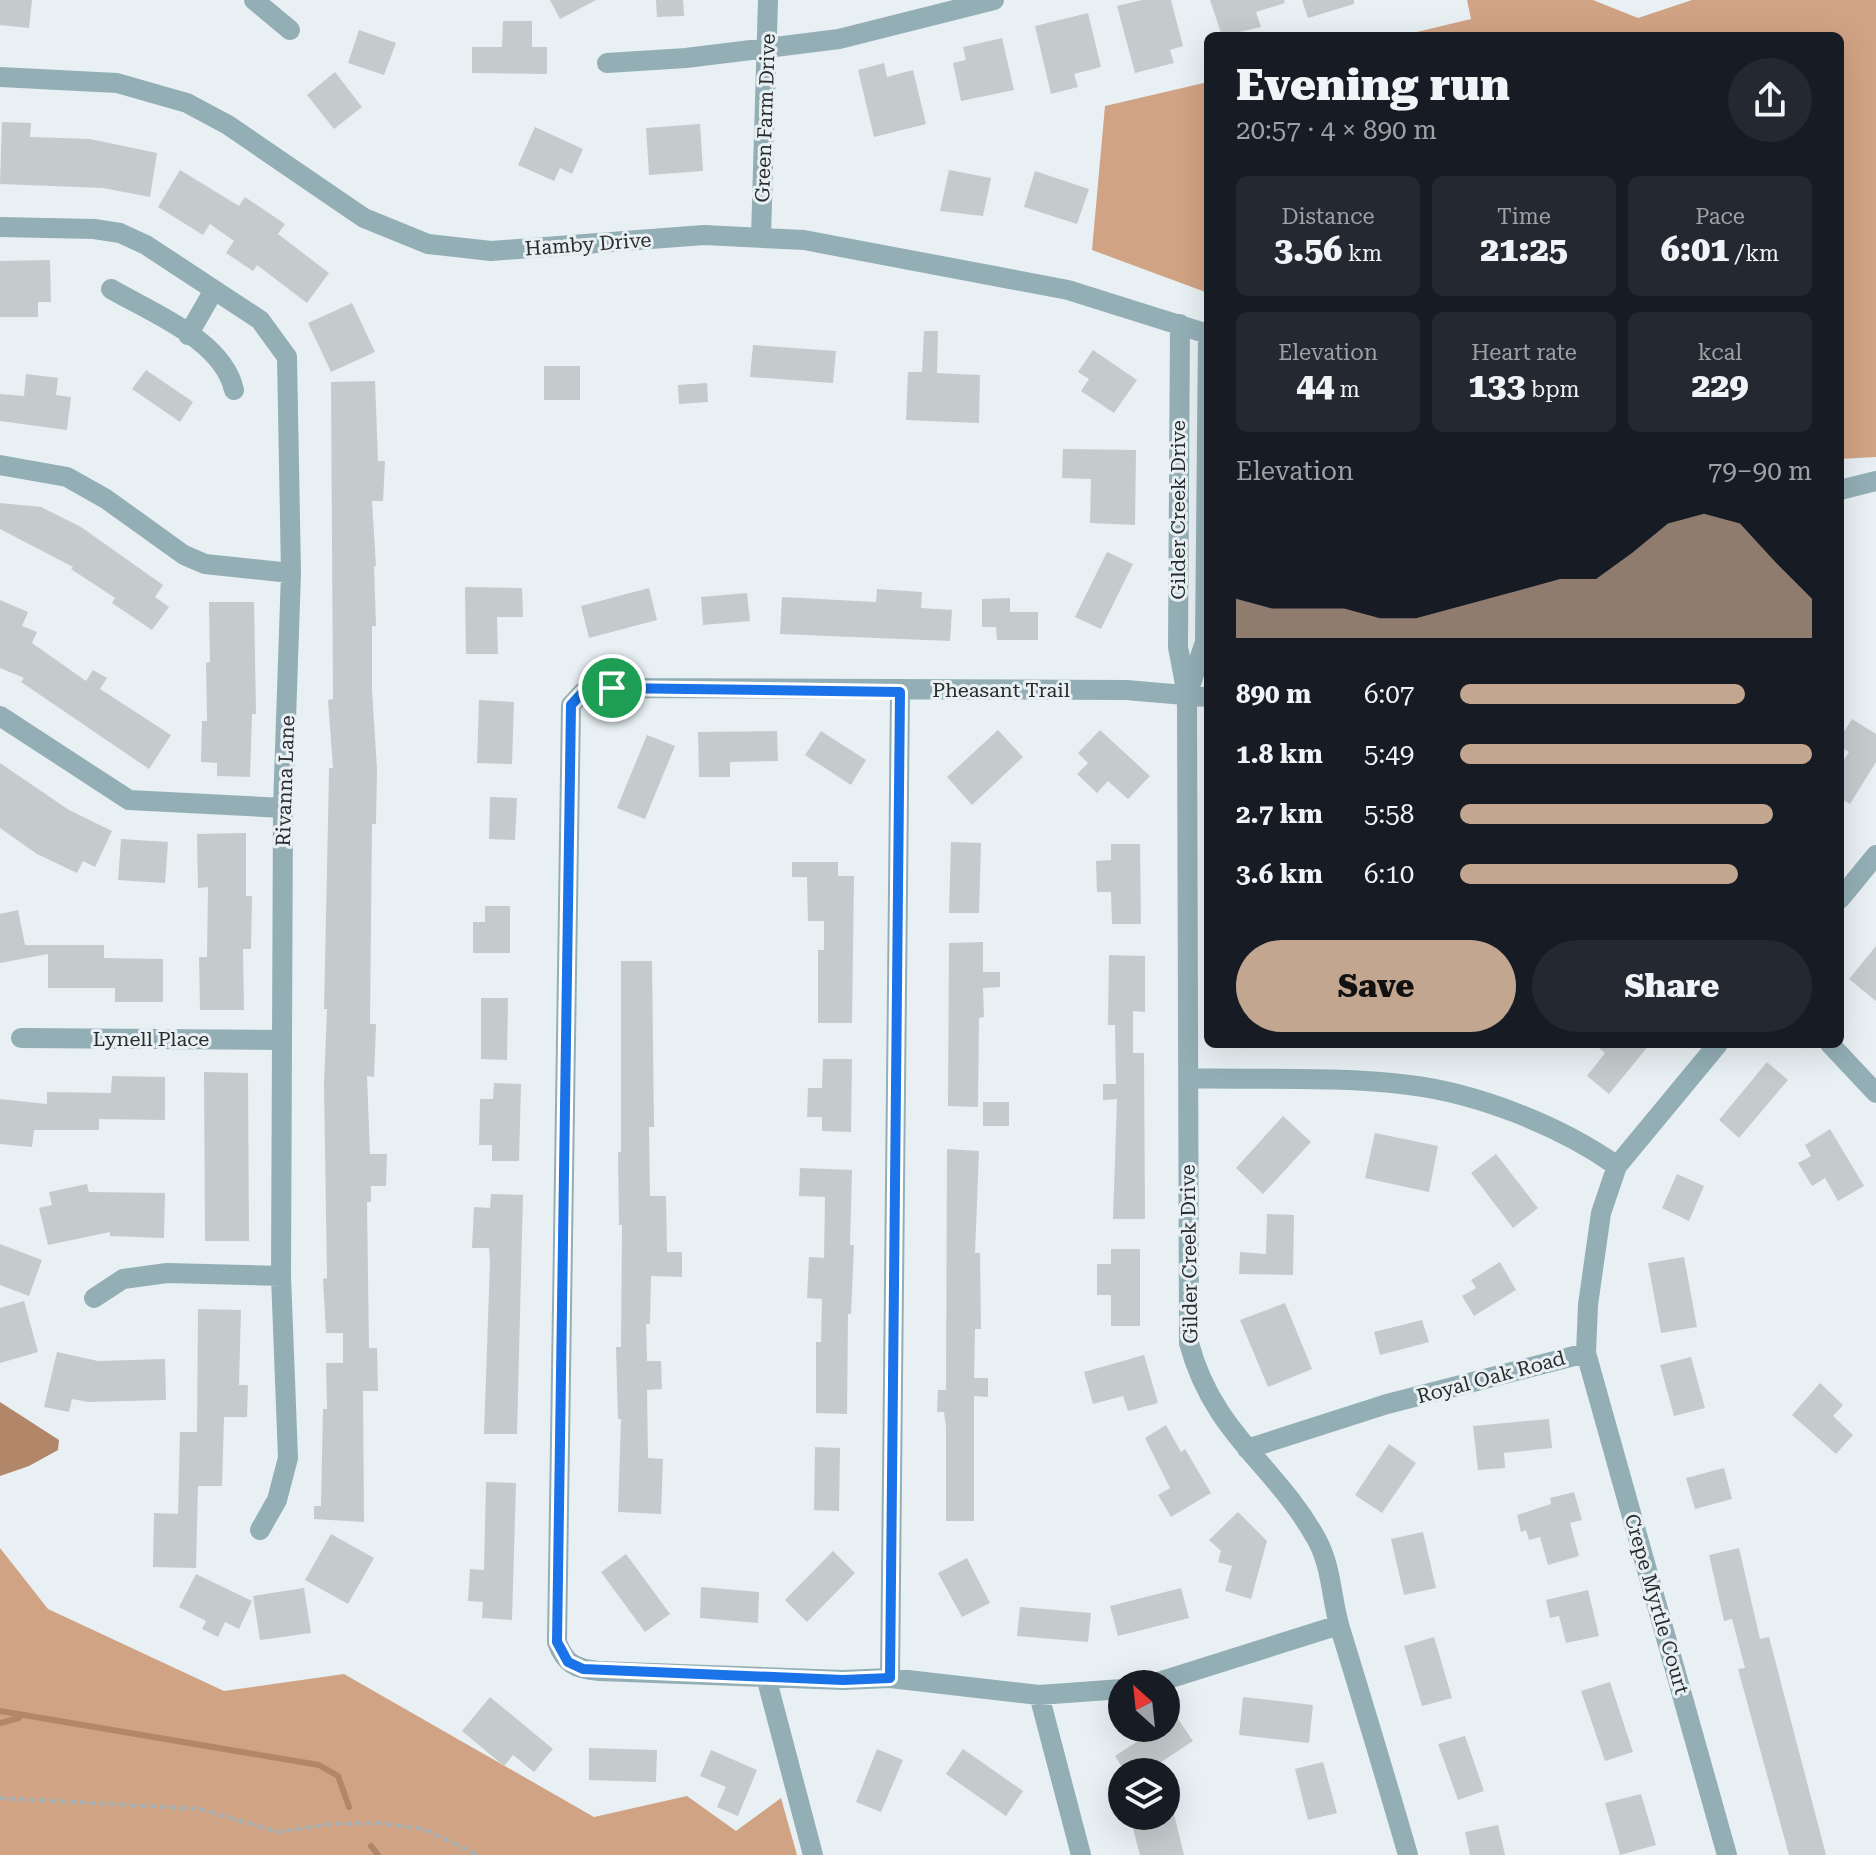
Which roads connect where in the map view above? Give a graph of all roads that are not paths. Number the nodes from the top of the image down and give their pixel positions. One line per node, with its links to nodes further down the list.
1 (254, 0): 4 (street)
2 (768, 0): 5 (street, Green Farm Drive)
3 (994, 0): 5 (street)
4 (290, 30)
5 (767, 49): 6 (street); 9 (street, Green Farm Drive)
6 (607, 63)
7 (0, 77): 9 (street, Hamby Drive)
8 (0, 227): 11 (street, Rivanna Lane)
9 (761, 236): 12 (street, Hamby Drive)
10 (111, 289): 14 (street)
11 (214, 290): 14 (street); 19 (street, Rivanna Lane)
12 (1180, 324): 13 (street, Hamby Drive); 22 (street, Gilder Creek Drive)
13 (1204, 333)
14 (188, 335): 15 (street)
15 (234, 390)
16 (0, 465): 19 (street)
17 (1876, 481): 18 (street)
18 (1844, 489)
19 (291, 573): 24 (street, Rivanna Lane)
20 (1204, 650): 22 (street, Gilder Creek Drive)
21 (900, 692): 22 (street, Pheasant Trail); 41 (street, Pheasant Trail); 42 (street)
22 (1198, 696): 31 (street, Gilder Creek Drive)
23 (0, 716): 24 (street)
24 (283, 808): 28 (street, Rivanna Lane)
25 (1876, 855): 26 (street)
26 (1844, 894)
27 (21, 1038): 28 (street, Lynell Place)
28 (282, 1040): 34 (street, Rivanna Lane)
29 (1715, 1048): 33 (street, Royal Oak Road)
30 (1834, 1048): 32 (street)
31 (1189, 1078): 33 (street); 37 (street, Gilder Creek Drive)
32 (1876, 1093)
33 (1617, 1166): 36 (street, Royal Oak Road)
34 (281, 1276): 35 (street); 38 (street, Rivanna Lane)
35 (94, 1298)
36 (1586, 1353): 37 (street, Royal Oak Road); 48 (street, Crepe Myrtle Court)
37 (1247, 1449): 39 (street, Gilder Creek Drive)
38 (260, 1530)
39 (1339, 1625): 40 (street); 47 (street, Gilder Creek Drive)
40 (1180, 1675)
41 (766, 1677): 42 (street); 45 (street)
42 (890, 1678): 44 (street)
43 (1108, 1690): 44 (street)
44 (1039, 1695): 46 (street)
45 (813, 1855)
46 (1081, 1855)
47 (1408, 1855)
48 (1727, 1855)

